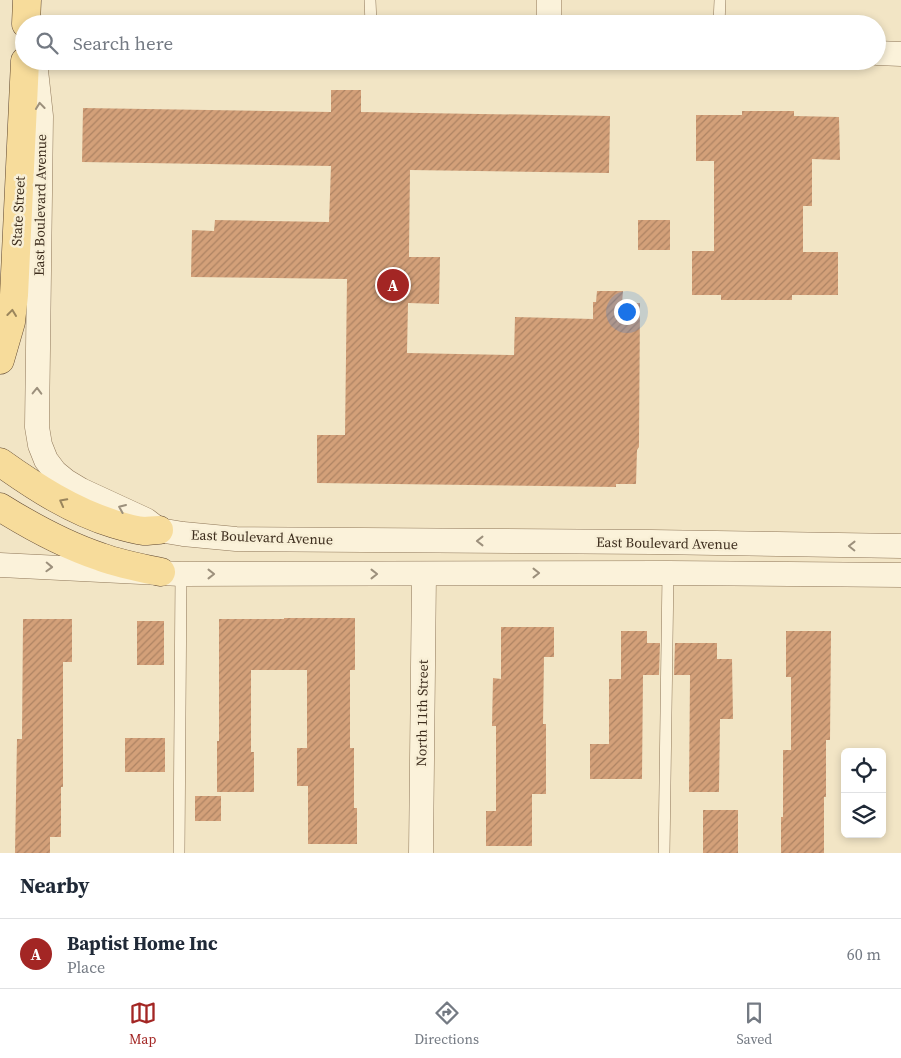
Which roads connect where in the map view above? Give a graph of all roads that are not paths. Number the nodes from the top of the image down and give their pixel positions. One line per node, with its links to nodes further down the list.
1 (28, 0): 5 (main road); 6 (street)
2 (370, 0): 7 (lane)
3 (549, 0): 8 (street)
4 (720, 0): 9 (lane)
5 (27, 15)
6 (30, 15)
7 (371, 15)
8 (549, 15)
9 (719, 15)
10 (886, 53): 11 (street)
11 (901, 54)
12 (24, 70): 14 (main road, State Street, one-way to 12)
13 (36, 70): 17 (street, East Boulevard Avenue, one-way to 13)
14 (0, 360)
15 (0, 462): 17 (main road, one-way to 15)
16 (0, 507): 20 (main road)
17 (159, 530): 18 (street, East Boulevard Avenue, one-way to 17)
18 (901, 546)
19 (0, 566): 20 (street, one-way to 20)
20 (171, 573): 22 (street, one-way to 22); 24 (lane)
21 (668, 573): 22 (street, one-way to 21); 23 (street); 26 (lane)
22 (424, 574): 25 (street, North 11th Street)
23 (901, 575)
24 (179, 853)
25 (421, 853)
26 (664, 853)

